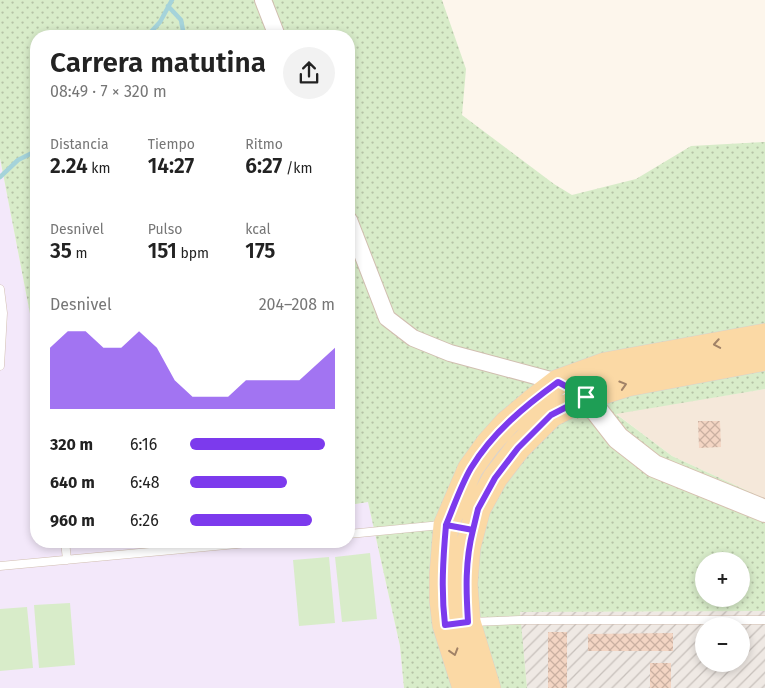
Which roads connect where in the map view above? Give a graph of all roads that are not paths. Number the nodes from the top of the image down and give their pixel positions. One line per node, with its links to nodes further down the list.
1 (263, 0): 2 (street)
2 (275, 30)
3 (355, 235): 8 (street)
4 (0, 289): 7 (lane)
5 (765, 336): 8 (main road, one-way to 8)
6 (765, 358): 9 (main road, one-way to 6)
7 (0, 366)
8 (558, 382): 9 (street); 11 (main road)
9 (586, 397): 10 (street); 11 (main road)
10 (765, 511)
11 (460, 527): 12 (lane); 18 (main road)
12 (355, 534)
13 (66, 548): 15 (lane)
14 (194, 548): 15 (lane)
15 (67, 560): 16 (lane)
16 (0, 566)
17 (765, 620): 18 (lane)
18 (457, 624): 19 (main road, one-way to 19); 20 (main road)
19 (465, 688)
20 (488, 688)

